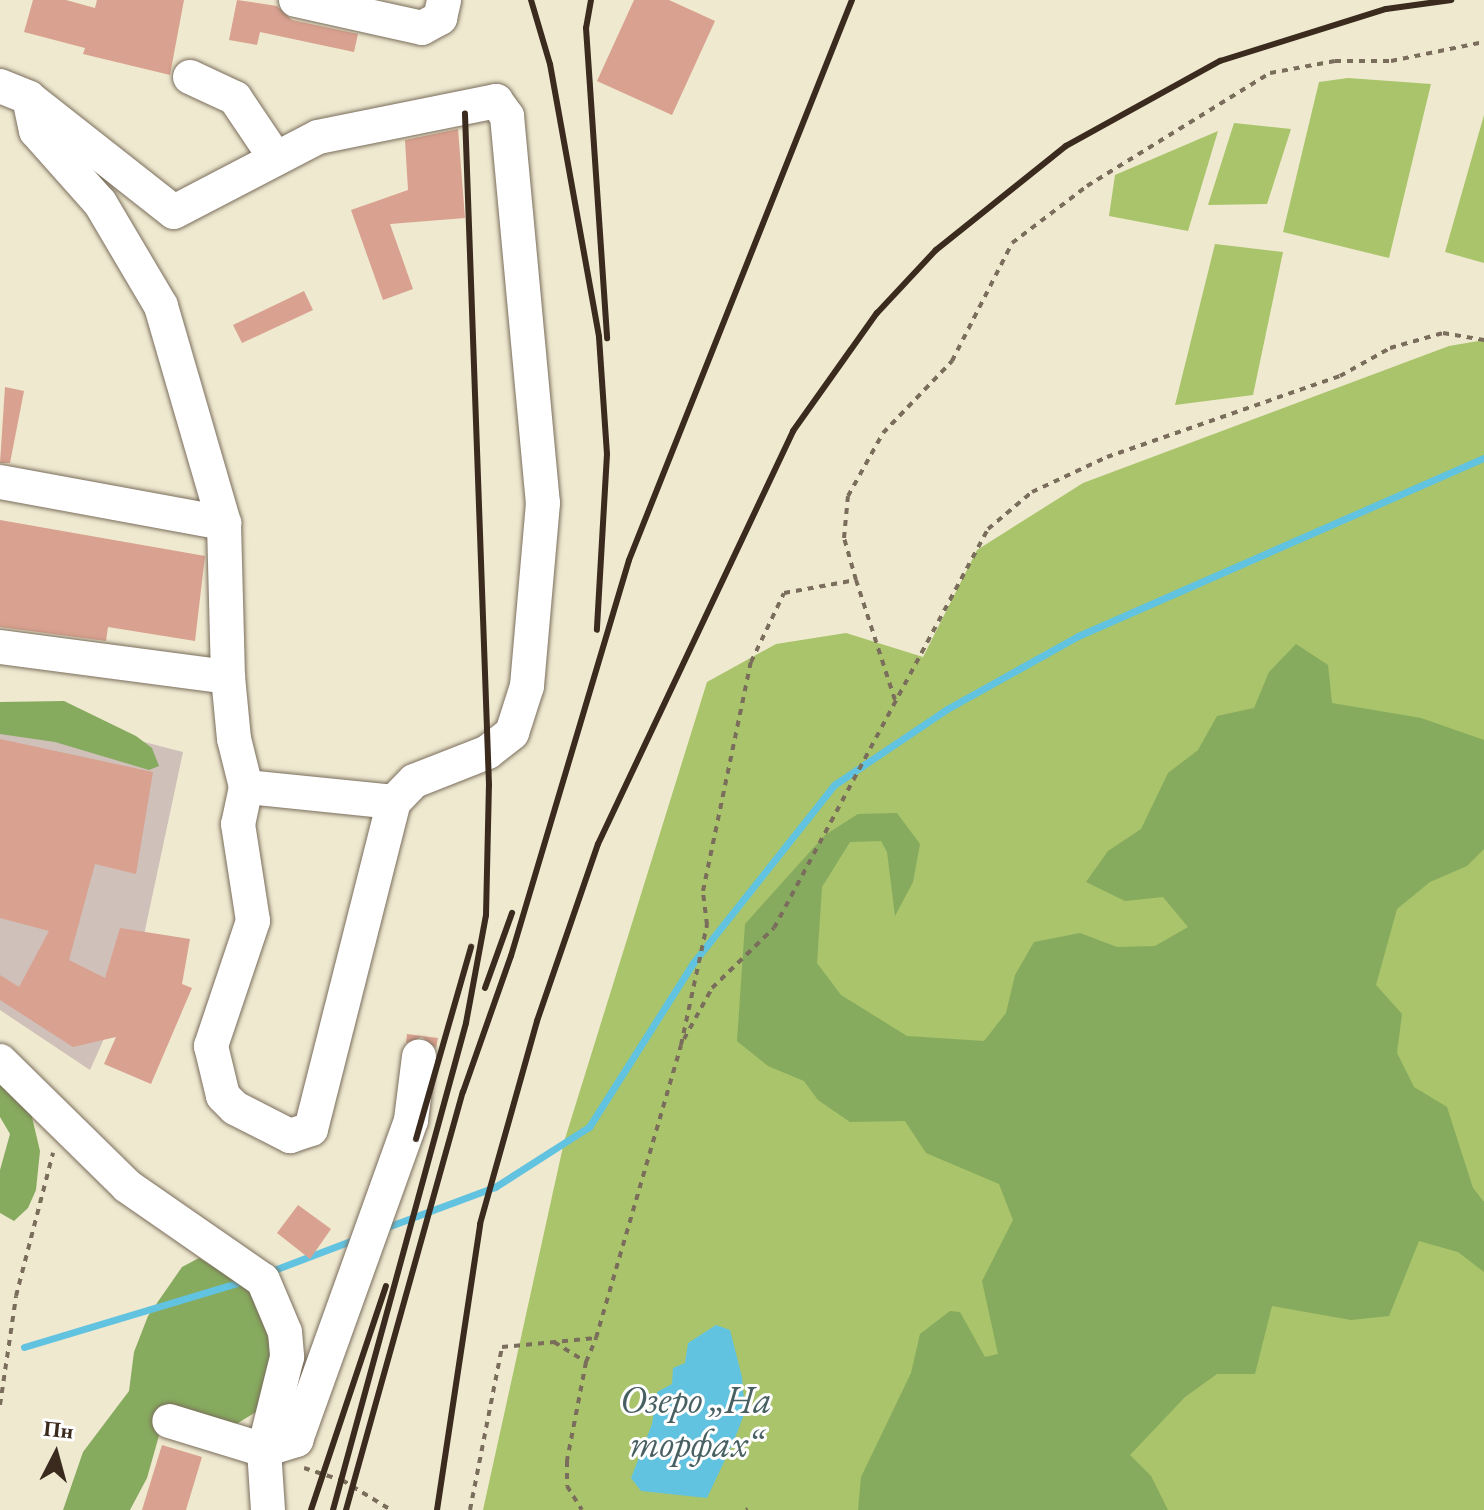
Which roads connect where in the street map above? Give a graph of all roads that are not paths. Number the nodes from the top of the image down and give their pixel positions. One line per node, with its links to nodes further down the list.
1 (296, 0): 3 (lane)
2 (444, 0): 3 (lane)
3 (356, 7)
4 (190, 77): 6 (lane)
5 (15, 92): 6 (lane); 8 (lane)
6 (276, 159): 12 (lane)
7 (0, 482): 8 (lane)
8 (224, 523): 10 (lane)
9 (0, 647): 10 (lane)
10 (228, 677): 11 (lane)
11 (246, 787): 12 (lane); 12 (lane)
12 (394, 802)
13 (419, 1057): 16 (lane)
14 (0, 1061): 16 (lane)
15 (169, 1421): 16 (lane)
16 (264, 1450): 17 (lane)
17 (268, 1510)

